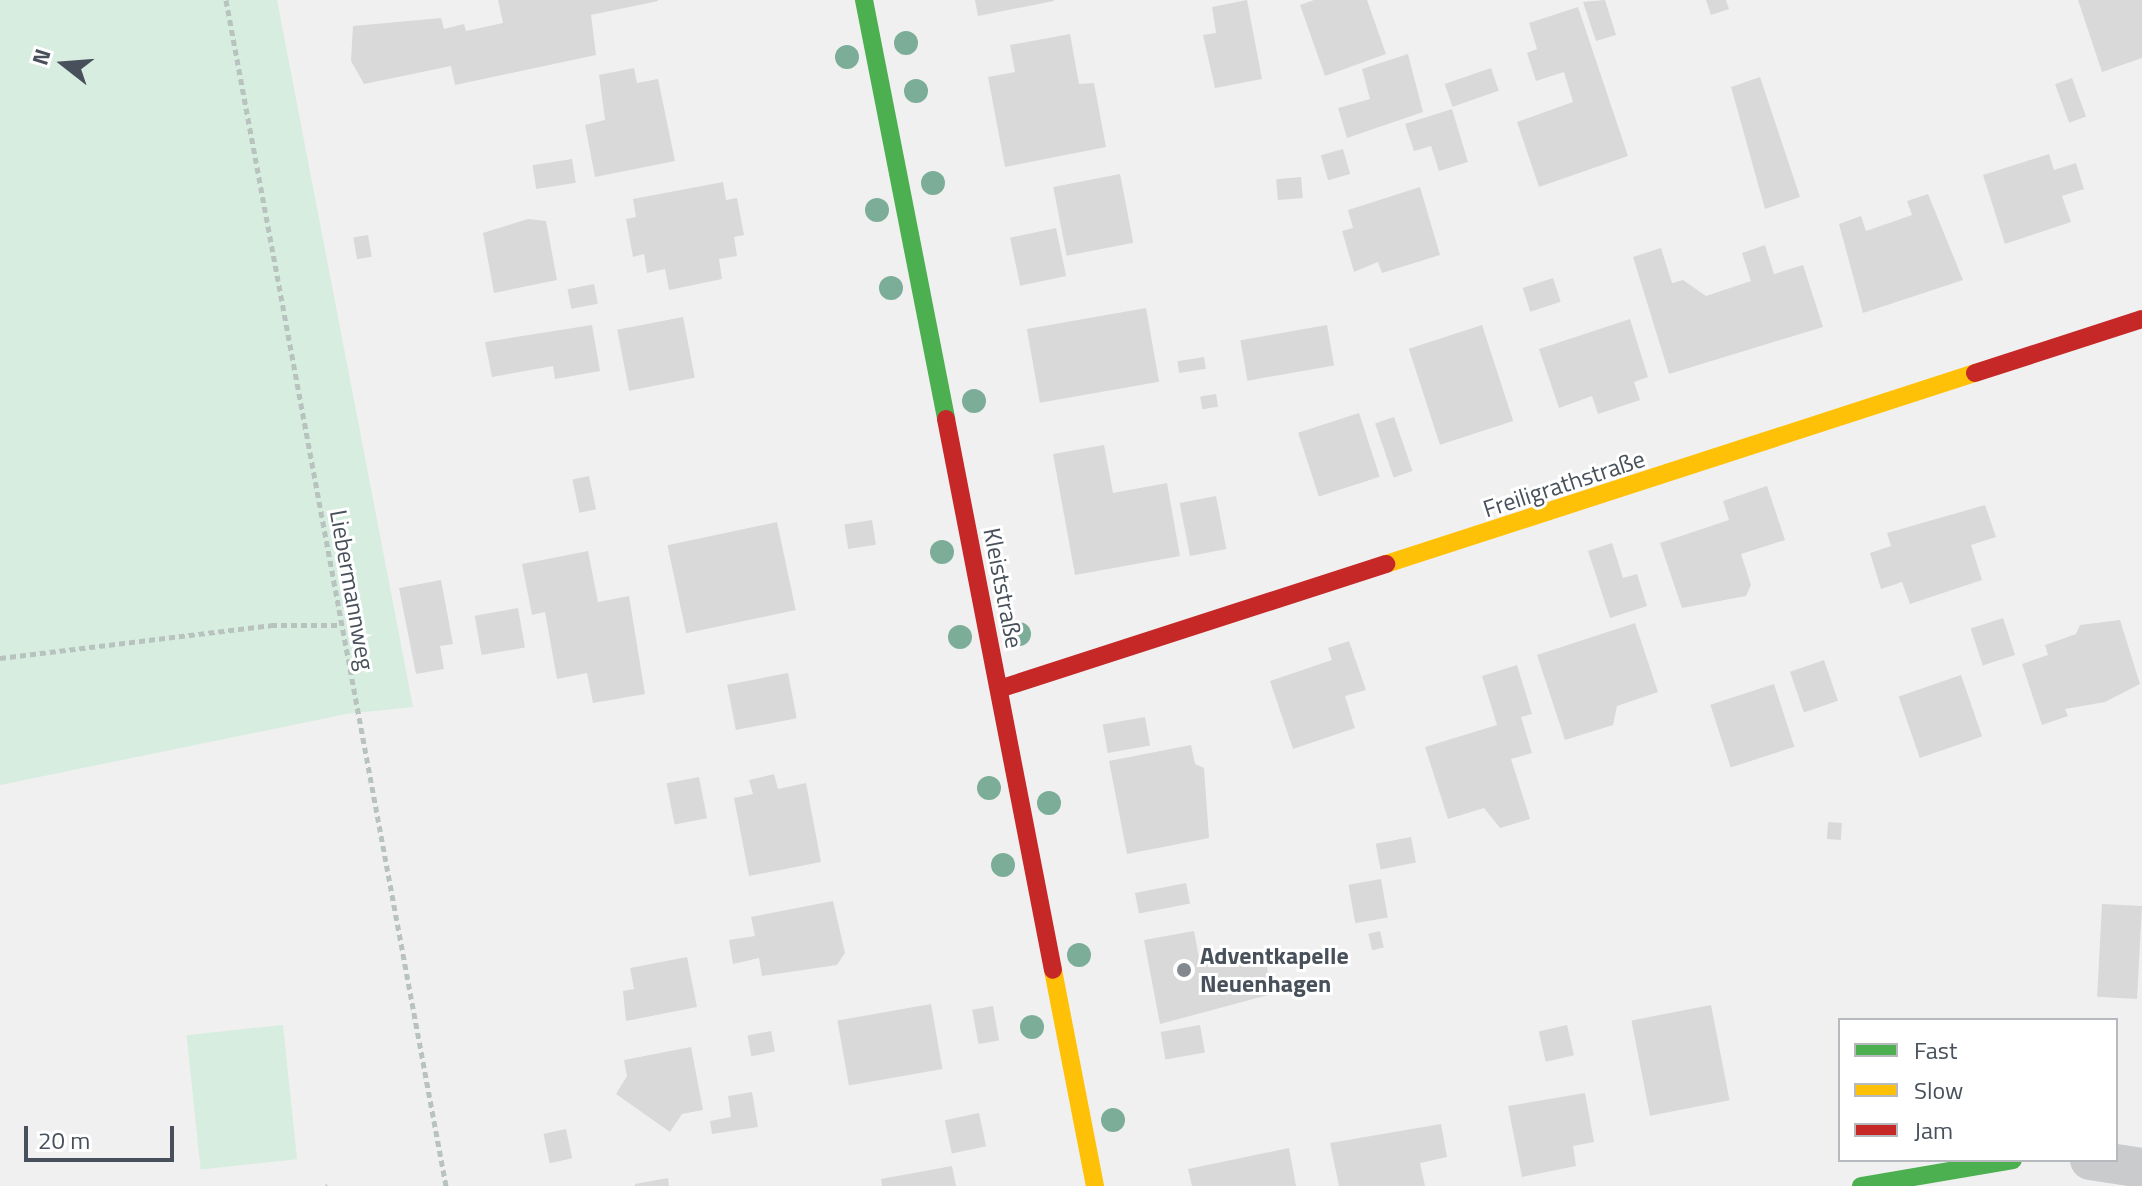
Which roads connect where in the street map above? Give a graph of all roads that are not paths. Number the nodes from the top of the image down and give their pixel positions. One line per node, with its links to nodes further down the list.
1 (864, 0): 3 (street, Kleiststraße)
2 (2142, 319): 3 (street, Freiligrathstraße)
3 (999, 689): 7 (street, Kleiststraße)
4 (2001, 1162): 8 (street)
5 (2103, 1162): 6 (street)
6 (2142, 1168)
7 (1095, 1186)
8 (1861, 1186)

